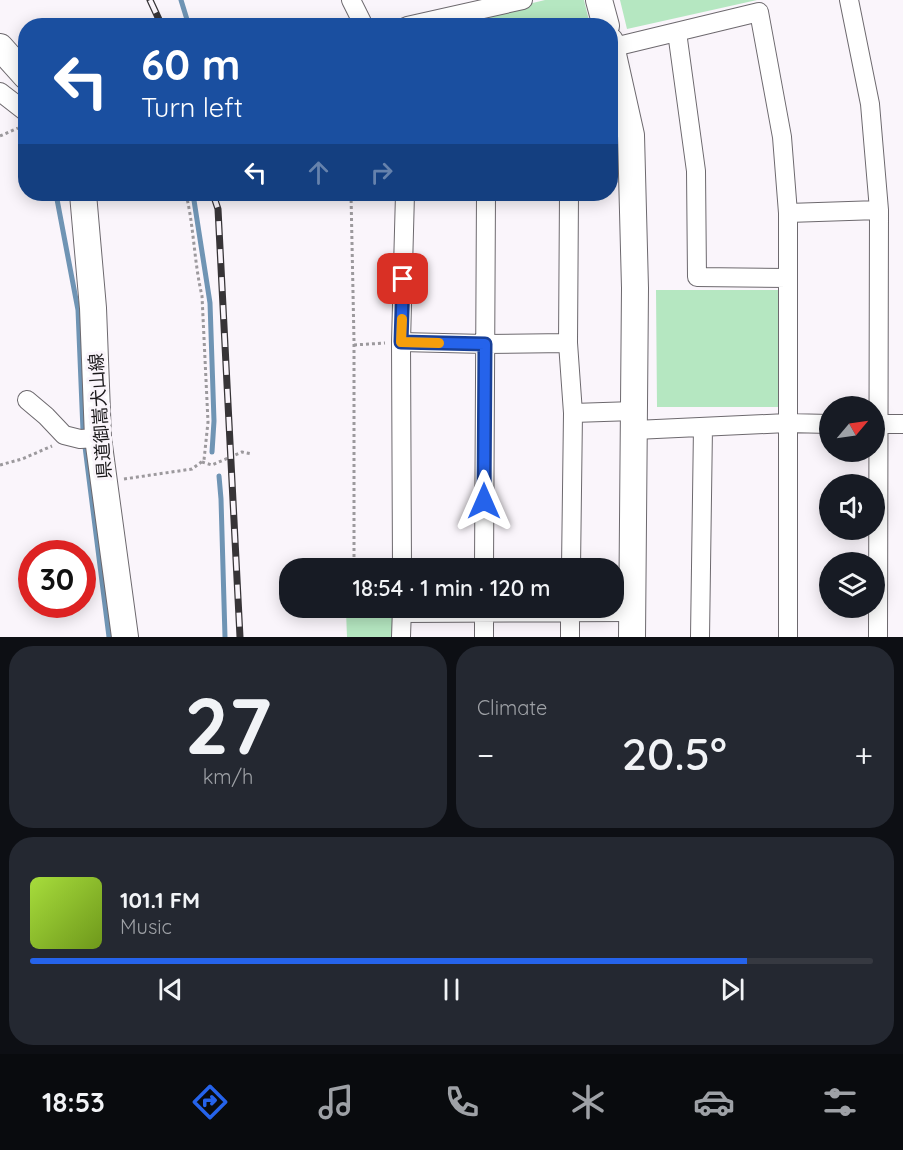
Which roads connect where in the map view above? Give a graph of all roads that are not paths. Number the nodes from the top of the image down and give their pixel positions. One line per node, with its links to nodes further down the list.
1 (351, 0): 6 (street)
2 (523, 0): 5 (street)
3 (599, 0): 8 (street)
4 (849, 0): 20 (street)
5 (447, 8): 7 (street)
6 (360, 18)
7 (424, 18)
8 (604, 18)
9 (676, 32): 10 (street); 21 (street); 22 (street)
10 (618, 39)
11 (0, 47): 12 (street)
12 (18, 67)
13 (618, 76): 29 (street)
14 (0, 92): 15 (street)
15 (18, 106)
16 (84, 201): 35 (street, 県道御嵩犬山線)
17 (404, 201): 23 (street)
18 (486, 201): 25 (street)
19 (569, 201): 24 (street)
20 (879, 210): 21 (street); 26 (street)
21 (788, 213): 22 (street)
22 (787, 278): 30 (street)
23 (393, 343): 25 (street); 37 (street)
24 (568, 343): 25 (street); 28 (street)
25 (485, 344): 38 (street)
26 (877, 396)
27 (27, 400): 35 (street)
28 (573, 412): 29 (street); 39 (street)
29 (634, 421): 34 (street); 41 (street)
30 (787, 423): 31 (street); 34 (street); 51 (street)
31 (819, 424)
32 (885, 424): 33 (street)
33 (903, 424)
34 (703, 427): 50 (street)
35 (84, 438): 45 (street, 県道御嵩犬山線)
36 (877, 462): 52 (street)
37 (402, 558)
38 (484, 558)
39 (571, 558)
40 (624, 612): 41 (street)
41 (632, 612): 49 (street)
42 (402, 618): 46 (street)
43 (484, 618): 47 (street)
44 (570, 618): 48 (street)
45 (125, 637)
46 (401, 637)
47 (484, 637)
48 (570, 637)
49 (632, 637)
50 (700, 637)
51 (788, 637)
52 (878, 637)

